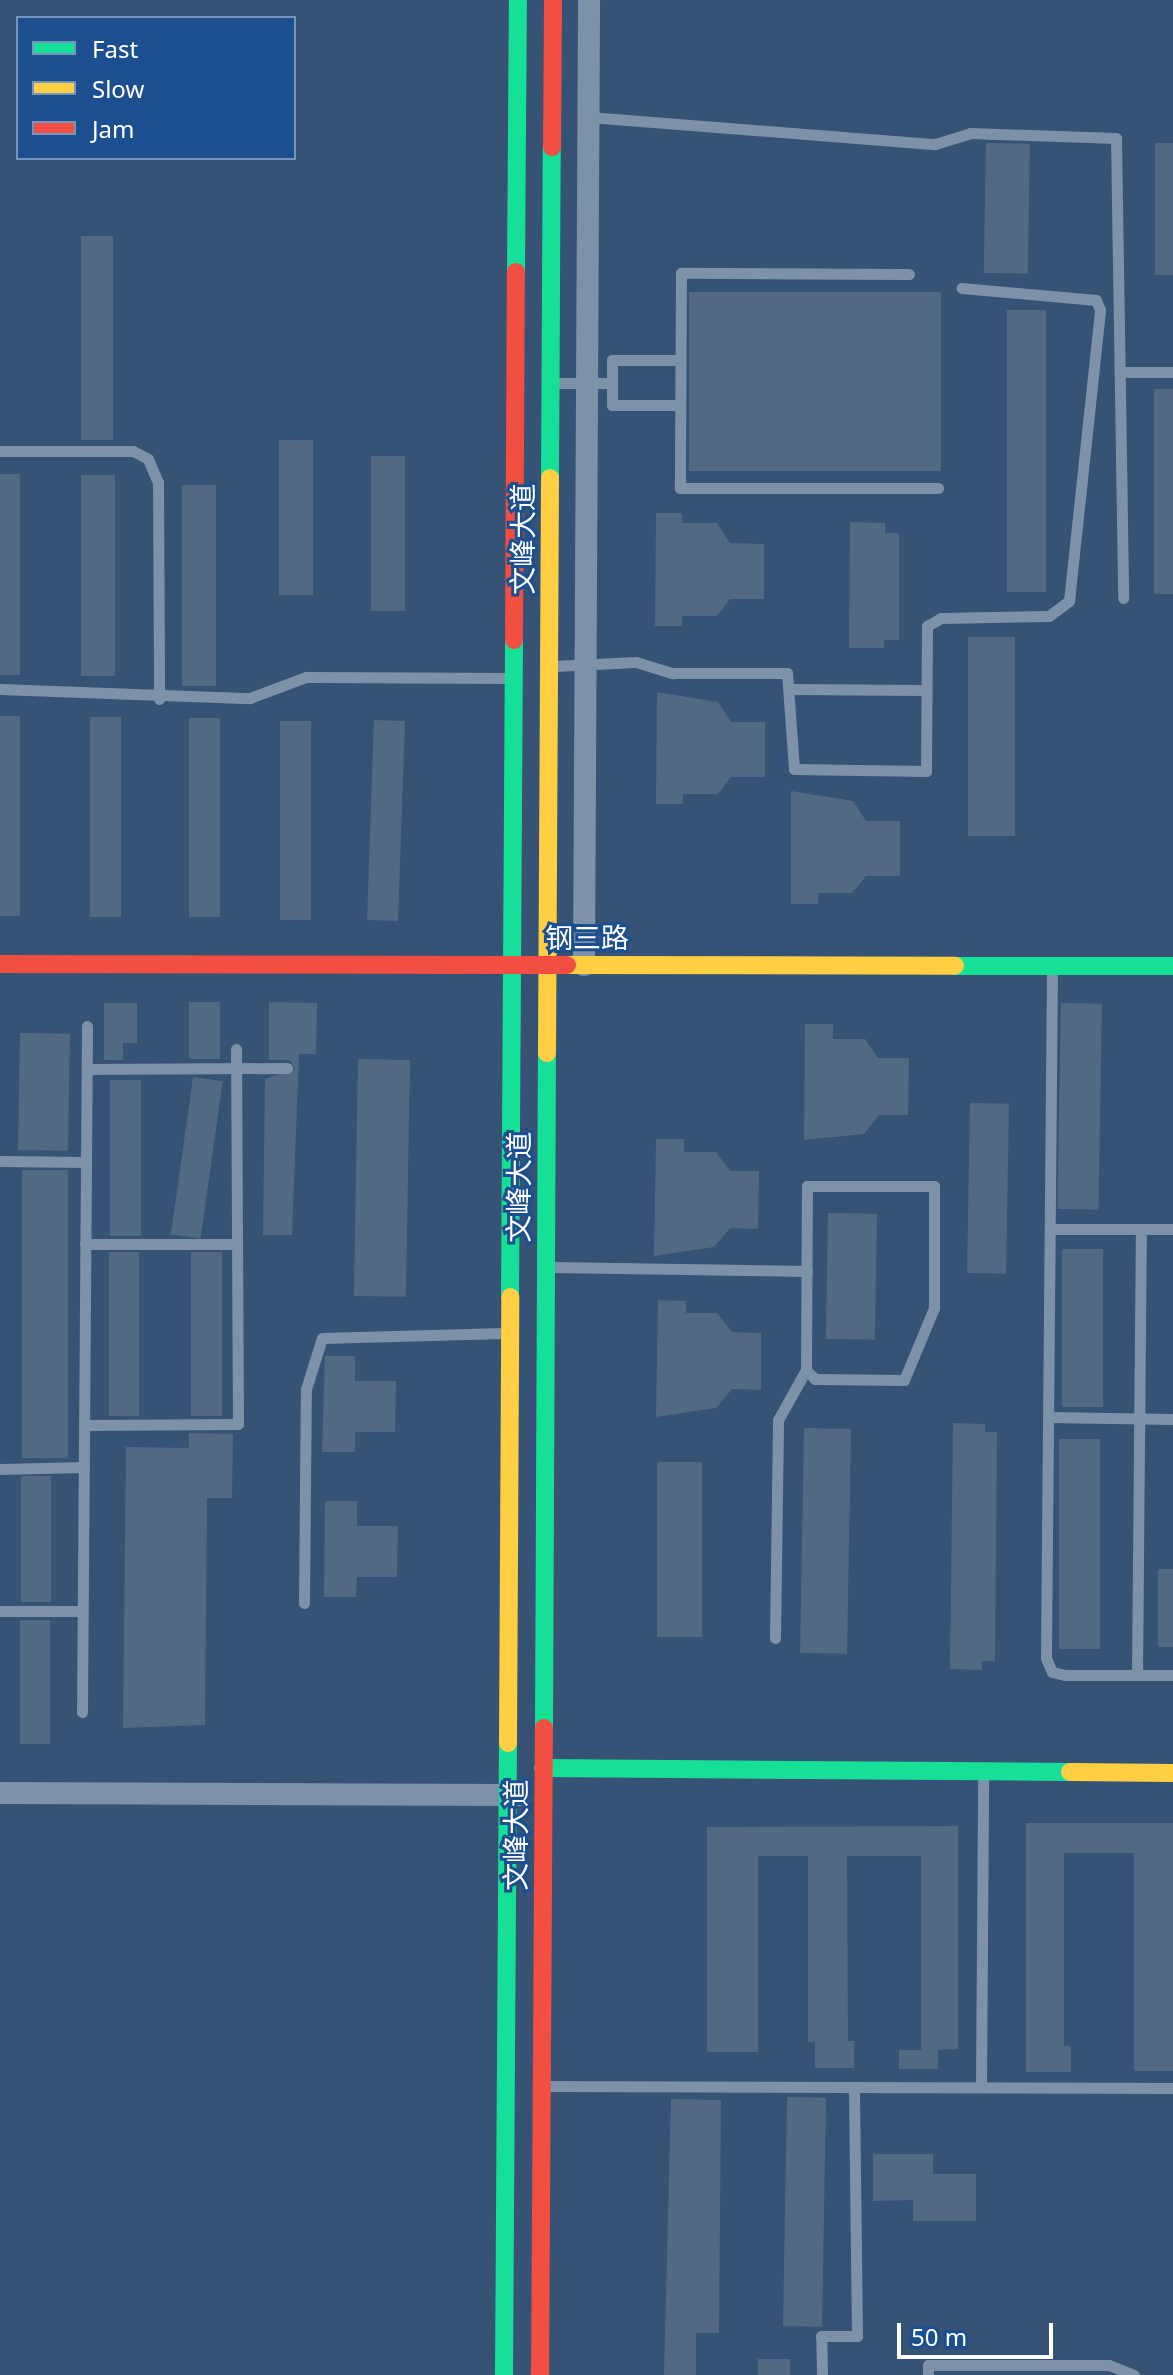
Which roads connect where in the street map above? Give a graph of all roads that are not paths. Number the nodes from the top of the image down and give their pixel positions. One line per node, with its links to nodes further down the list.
1 (518, 0): 19 (main road, 文峰大道)
2 (553, 0): 10 (main road, 文峰大道)
3 (589, 0): 4 (street)
4 (589, 117): 8 (lane); 11 (street)
5 (909, 274): 7 (lane)
6 (962, 288): 22 (lane)
7 (680, 360): 12 (lane); 13 (lane)
8 (1122, 372): 9 (lane); 16 (lane)
9 (1173, 372)
10 (551, 383): 11 (lane); 18 (main road, 文峰大道)
11 (586, 383): 12 (lane); 17 (street)
12 (612, 383): 13 (lane)
13 (680, 405): 15 (lane)
14 (0, 451): 23 (lane)
15 (938, 488)
16 (1123, 598)
17 (585, 664): 18 (lane); 21 (lane); 27 (street)
18 (549, 666): 26 (main road, 文峰大道)
19 (514, 678): 23 (lane); 25 (main road, 文峰大道)
20 (0, 689): 23 (lane)
21 (792, 689): 22 (lane); 22 (lane)
22 (926, 690)
23 (159, 699)
24 (0, 964): 25 (main road, 钢三路)
25 (512, 965): 26 (main road, 钢三路); 44 (main road, 文峰大道)
26 (548, 965): 27 (main road, 钢三路); 42 (main road, 文峰大道)
27 (584, 965): 28 (main road, 钢三路)
28 (1052, 966): 29 (main road, 钢三路); 37 (lane)
29 (1173, 966)
30 (87, 1026): 34 (lane)
31 (236, 1049): 32 (lane)
32 (236, 1068): 33 (lane); 34 (lane); 41 (lane)
33 (287, 1068)
34 (87, 1069): 36 (lane)
35 (0, 1161): 36 (lane)
36 (86, 1162): 40 (lane)
37 (1050, 1229): 38 (lane); 46 (lane)
38 (1141, 1229): 39 (lane); 47 (lane)
39 (1173, 1229)
40 (85, 1244): 41 (lane); 49 (lane)
41 (237, 1244): 49 (lane)
42 (546, 1267): 43 (lane); 59 (main road, 文峰大道)
43 (807, 1271): 45 (lane); 45 (lane)
44 (510, 1333): 52 (lane); 63 (main road, 文峰大道)
45 (806, 1370): 55 (lane)
46 (1048, 1417): 47 (lane); 56 (lane)
47 (1139, 1419): 48 (lane); 56 (lane)
48 (1173, 1419)
49 (84, 1425): 50 (lane)
50 (84, 1467): 51 (lane); 54 (lane)
51 (0, 1469)
52 (304, 1603)
53 (0, 1611): 54 (lane)
54 (82, 1611): 58 (lane)
55 (775, 1638)
56 (1137, 1675): 57 (lane)
57 (1173, 1675)
58 (82, 1712)
59 (543, 1768): 60 (main road); 64 (main road, 文峰大道)
60 (983, 1771): 61 (main road); 67 (lane)
61 (1173, 1773)
62 (0, 1793): 63 (street)
63 (508, 1795): 64 (street); 69 (main road, 文峰大道)
64 (543, 1795): 65 (main road, 文峰大道)
65 (541, 2086): 66 (lane); 70 (main road, 文峰大道)
66 (854, 2087): 67 (lane); 71 (lane)
67 (981, 2087): 68 (lane)
68 (1173, 2088)
69 (504, 2375)
70 (540, 2375)
71 (822, 2375)
72 (928, 2375): 73 (lane)
73 (1134, 2375)

